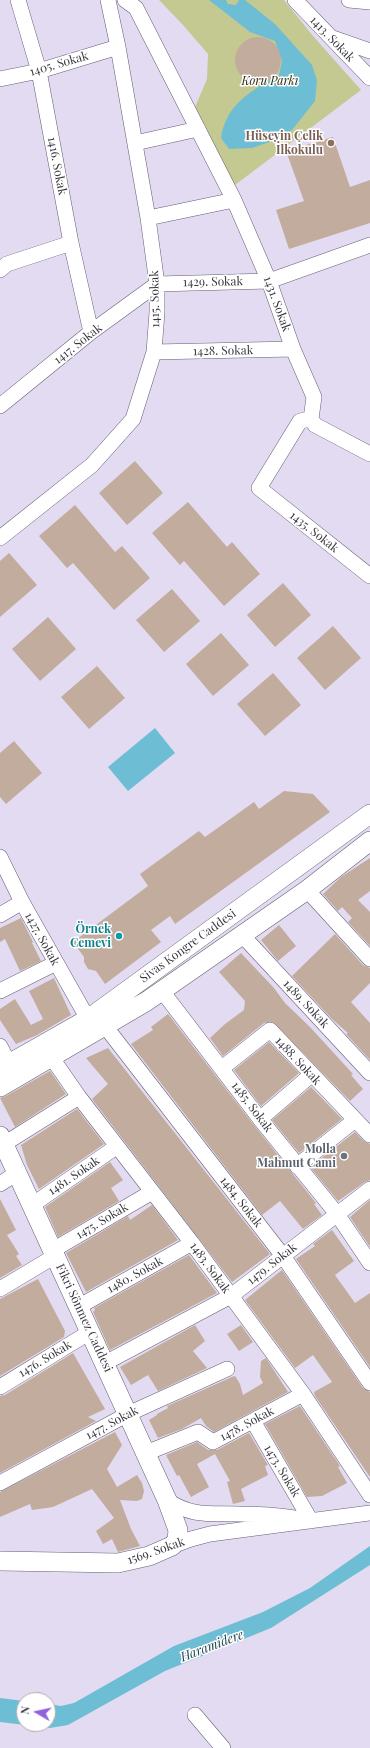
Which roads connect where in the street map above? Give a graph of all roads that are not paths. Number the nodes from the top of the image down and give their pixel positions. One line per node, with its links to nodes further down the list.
1 (18, 0): 10 (street, 1416. Sokak)
2 (108, 0): 8 (street, 1415. Sokak)
3 (125, 0): 13 (street, 1431. Sokak)
4 (295, 0): 7 (street, 1413. Sokak)
5 (349, 0): 6 (street)
6 (370, 2)
7 (330, 37): 9 (street); 11 (street, 1413. Sokak)
8 (118, 47): 10 (street, 1405. Sokak); 14 (street, 1415. Sokak)
9 (370, 51)
10 (39, 71): 12 (street, 1405. Sokak); 17 (street, 1416. Sokak)
11 (370, 78)
12 (0, 79)
13 (198, 129): 14 (street); 15 (street, 1431. Sokak)
14 (135, 143): 16 (street, 1415. Sokak)
15 (234, 200): 16 (street); 20 (street, 1431. Sokak)
16 (148, 218): 21 (street, 1415. Sokak)
17 (71, 243): 19 (street); 22 (street, 1416. Sokak)
18 (370, 245): 20 (street, 1429. Sokak)
19 (2, 263)
20 (269, 281): 21 (street, 1429. Sokak); 23 (street, 1431. Sokak)
21 (157, 284): 22 (street, 1417. Sokak); 24 (street, 1415. Sokak)
22 (91, 332): 25 (street, 1417. Sokak)
23 (293, 349): 24 (street, 1428. Sokak); 26 (street, 1431. Sokak)
24 (154, 352): 30 (street, 1415. Sokak)
25 (0, 406)
26 (311, 419): 28 (street); 31 (street, 1435. Sokak)
27 (370, 441): 28 (street)
28 (354, 445): 29 (street)
29 (370, 454)
30 (0, 538)
31 (370, 576)
32 (370, 814): 43 (main road, Sivas Kongre Caddesi)
33 (369, 843): 35 (main road, Sivas Kongre Caddesi)
34 (0, 857): 36 (street, 1427. Sokak)
35 (307, 890): 38 (main road, Sivas Kongre Caddesi); 39 (street)
36 (22, 902): 37 (street); 40 (street, 1427. Sokak)
37 (0, 915)
38 (242, 935): 42 (main road, Sivas Kongre Caddesi); 48 (street, 1489. Sokak)
39 (370, 959)
40 (56, 963): 41 (street); 43 (street, 1427. Sokak)
41 (0, 991)
42 (162, 991): 44 (main road, Sivas Kongre Caddesi); 47 (street, 1485. Sokak)
43 (88, 1019): 46 (main road, Sivas Kongre Caddesi)
44 (105, 1026): 46 (main road, Sivas Kongre Caddesi); 66 (street, 1484. Sokak)
45 (0, 1046): 49 (street)
46 (47, 1051): 49 (main road, Sivas Kongre Caddesi); 51 (street, 1483. Sokak)
47 (222, 1068): 50 (street, 1488. Sokak); 52 (street, 1485. Sokak)
48 (370, 1073)
49 (6, 1074)
50 (311, 1075): 52 (street); 53 (street, 1488. Sokak)
51 (79, 1097): 55 (street); 56 (street, 1483. Sokak)
52 (260, 1119): 57 (street, 1485. Sokak)
53 (355, 1120): 54 (street, 1488. Sokak); 57 (street)
54 (370, 1135)
55 (2, 1140): 58 (main road, Fikri Sönmez Caddesi)
56 (116, 1147): 61 (street, 1483. Sokak); 62 (street, 1481. Sokak)
57 (297, 1166): 63 (street, 1485. Sokak)
58 (17, 1173): 59 (street); 62 (main road, Fikri Sönmez Caddesi)
59 (0, 1184)
60 (370, 1189): 63 (street, 1479. Sokak)
61 (152, 1192): 64 (street, 1483. Sokak); 65 (street, 1475. Sokak)
62 (32, 1205): 65 (main road, Fikri Sönmez Caddesi)
63 (337, 1214): 66 (street, 1479. Sokak); 67 (street, 1485. Sokak)
64 (192, 1244): 69 (street, 1483. Sokak); 70 (street, 1480. Sokak)
65 (54, 1253): 68 (street, 1475. Sokak); 70 (main road, Fikri Sönmez Caddesi)
66 (283, 1256): 69 (street, 1479. Sokak); 74 (street, 1484. Sokak)
67 (370, 1263)
68 (0, 1290)
69 (231, 1296): 72 (street, 1479. Sokak); 76 (street, 1483. Sokak)
70 (78, 1307): 71 (main road, Fikri Sönmez Caddesi)
71 (90, 1332): 72 (main road, Fikri Sönmez Caddesi); 75 (street, 1476. Sokak)
72 (105, 1364): 77 (main road, Fikri Sönmez Caddesi)
73 (227, 1369): 77 (street, 1477. Sokak)
74 (370, 1383)
75 (0, 1387)
76 (303, 1394): 78 (street, 1478. Sokak); 81 (street, 1483. Sokak)
77 (128, 1414): 79 (main road, Fikri Sönmez Caddesi); 80 (street, 1477. Sokak)
78 (252, 1421): 79 (street, 1478. Sokak); 84 (street, 1473. Sokak)
79 (146, 1453): 82 (main road, Fikri Sönmez Caddesi)
80 (0, 1483)
81 (370, 1495)
82 (167, 1500): 84 (street, 1569. Sokak); 85 (main road, Fikri Sönmez Caddesi)
83 (370, 1513): 84 (street, 1569. Sokak)
84 (311, 1521): 85 (street, 1569. Sokak)
85 (172, 1546): 86 (main road, 1569. Sokak)
86 (0, 1561)
87 (195, 1715): 88 (street)
88 (219, 1747)

